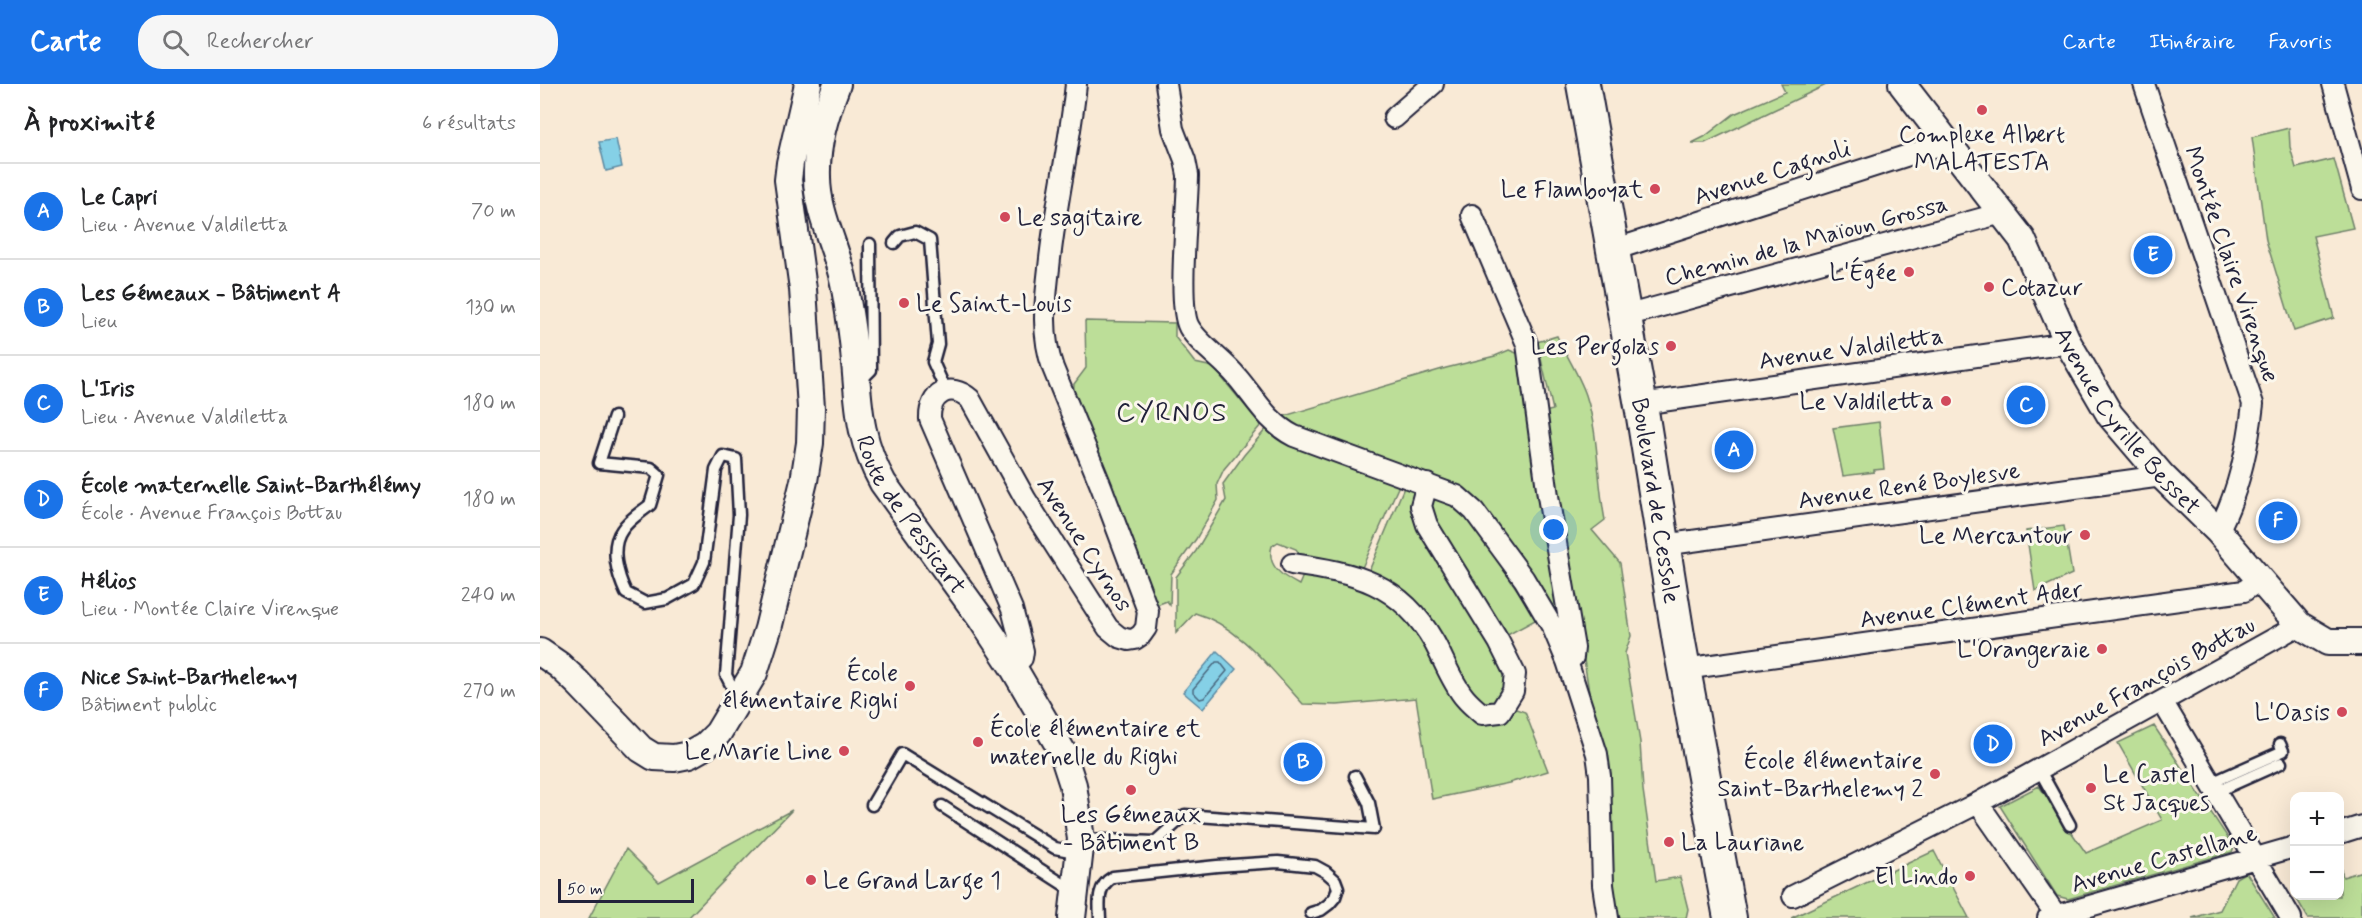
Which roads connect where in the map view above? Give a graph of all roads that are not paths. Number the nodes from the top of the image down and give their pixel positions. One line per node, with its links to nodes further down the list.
1 (808, 84): 36 (street)
2 (837, 84): 20 (street, Route de Pessicart)
3 (1076, 84): 21 (street, Avenue Cyrnos)
4 (1166, 84): 25 (street)
5 (1433, 84): 10 (street)
6 (1583, 84): 17 (main road, Boulevard de Cessole)
7 (1902, 84): 11 (street, Avenue Cyrille Besset)
8 (2144, 84): 26 (street, Montée Claire Virenque)
9 (2333, 84): 12 (street)
10 (1394, 118)
11 (1946, 143): 13 (street, Avenue Cyrille Besset); 17 (street, Avenue Cagnoli)
12 (2361, 179)
13 (2002, 213): 18 (street, Chemin de la Maïoun Grossa); 19 (street, Avenue Cyrille Besset)
14 (1472, 215): 33 (street)
15 (894, 243): 21 (lane)
16 (870, 244): 20 (lane)
17 (1613, 250): 18 (main road, Boulevard de Cessole)
18 (1625, 316): 22 (main road, Boulevard de Cessole)
19 (2068, 343): 22 (street, Avenue Valdiletta); 24 (street, Avenue Cyrille Besset)
20 (857, 384): 34 (street, Route de Pessicart)
21 (946, 391): 34 (street)
22 (1641, 404): 27 (main road, Boulevard de Cessole)
23 (614, 417): 36 (lane)
24 (2162, 476): 26 (street, Avenue Cyrille Besset); 27 (street, Avenue René Boylesve)
25 (1427, 484): 28 (street); 33 (street)
26 (2218, 531): 29 (street, Avenue Cyrille Besset)
27 (1664, 545): 35 (main road, Boulevard de Cessole)
28 (1292, 564)
29 (2261, 579): 30 (street, Avenue Cyrille Besset); 35 (street, Avenue Clément Ader)
30 (2299, 625): 31 (street, Avenue Cyrille Besset); 37 (street, Avenue François Bottau)
31 (2362, 642)
32 (540, 652): 36 (street)
33 (1567, 662): 58 (street)
34 (1013, 668): 49 (street, Route de Pessicart)
35 (1684, 669): 59 (main road, Boulevard de Cessole)
36 (741, 696)
37 (2162, 701): 40 (street, Avenue François Bottau); 42 (street)
38 (2280, 744): 42 (lane)
39 (2281, 763): 42 (lane)
40 (2038, 769): 43 (street, Avenue François Bottau); 46 (lane)
41 (1355, 776): 49 (lane)
42 (2214, 788): 51 (street)
43 (1978, 802): 53 (street, Avenue François Bottau); 55 (street)
44 (872, 805): 49 (lane)
45 (942, 806): 52 (lane)
46 (2070, 825)
47 (2362, 826): 48 (street)
48 (2344, 832)
49 (1081, 846): 52 (street, Route de Pessicart)
50 (2290, 849): 51 (street, Avenue Castellane)
51 (2256, 859): 55 (street, Avenue Castellane); 60 (street)
52 (1077, 890): 56 (street, Route de Pessicart)
53 (1793, 896)
54 (1311, 913): 57 (lane)
55 (2054, 917)
56 (1072, 918)
57 (1100, 918)
58 (1608, 918)
59 (1730, 918)
60 (2291, 918)

